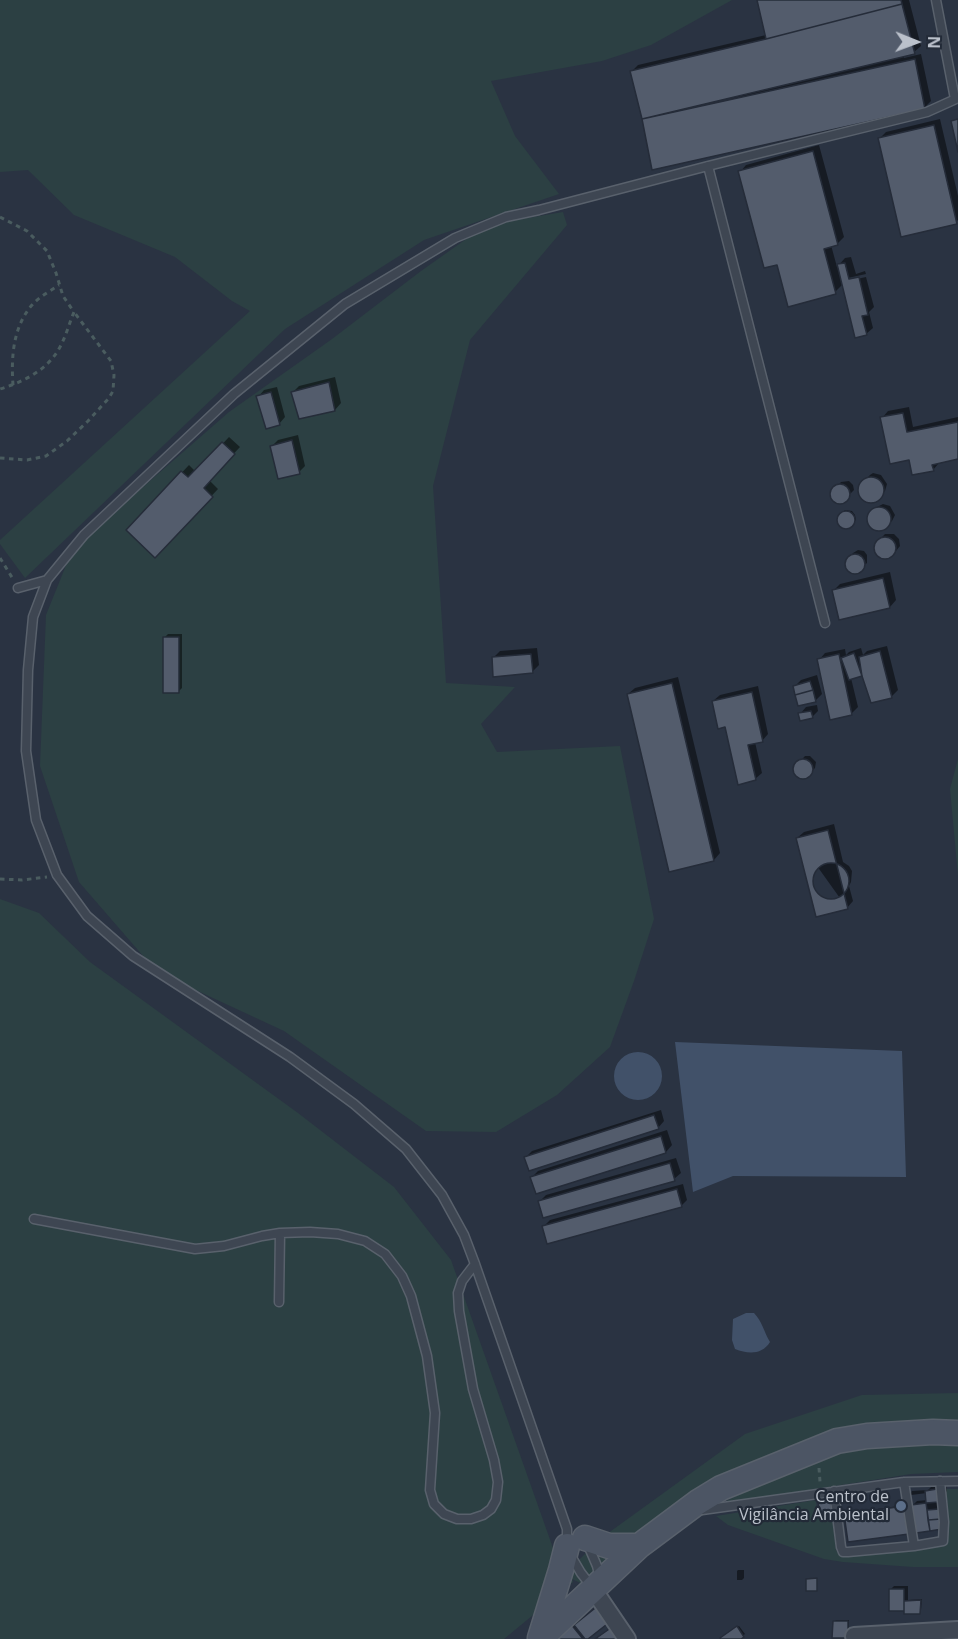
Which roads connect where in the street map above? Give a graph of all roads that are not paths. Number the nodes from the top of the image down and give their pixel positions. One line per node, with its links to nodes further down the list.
1 (936, 0): 2 (lane)
2 (957, 99): 3 (lane)
3 (708, 166): 4 (lane); 6 (lane)
4 (47, 580): 5 (lane); 9 (lane)
5 (18, 588)
6 (825, 623)
7 (34, 1219): 8 (lane)
8 (280, 1233): 9 (lane); 10 (lane)
9 (475, 1264): 17 (lane)
10 (279, 1302)
11 (958, 1433): 16 (main road)
12 (940, 1481): 13 (lane); 14 (lane); 19 (lane)
13 (958, 1481)
14 (904, 1482): 15 (lane); 19 (lane)
15 (834, 1491): 16 (lane); 19 (lane)
16 (684, 1512): 18 (main road)
17 (573, 1538): 18 (main road); 20 (lane); 20 (lane); 23 (main road)
18 (639, 1546): 20 (main road)
19 (914, 1546)
20 (597, 1585): 23 (main road); 24 (street)
21 (958, 1630): 22 (street)
22 (854, 1636)
23 (540, 1639)
24 (627, 1639)

